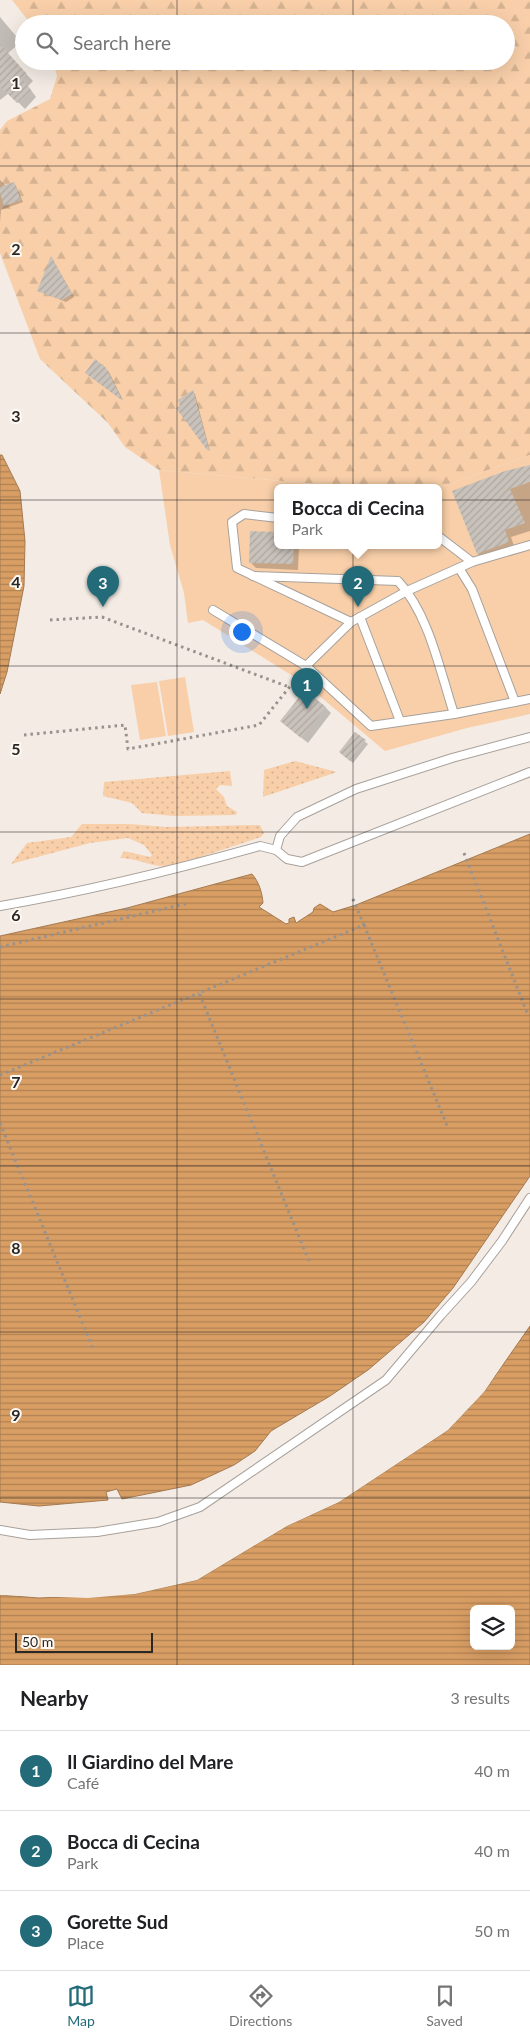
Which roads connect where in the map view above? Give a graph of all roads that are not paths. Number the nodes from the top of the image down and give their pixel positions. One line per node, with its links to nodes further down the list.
1 (274, 518): 6 (lane)
2 (442, 539): 4 (lane)
3 (529, 548): 4 (lane)
4 (472, 562): 5 (lane)
5 (459, 568): 7 (lane); 13 (lane)
6 (253, 576): 7 (lane); 10 (lane)
7 (407, 591): 9 (lane); 14 (lane)
8 (213, 610): 11 (lane)
9 (360, 617): 10 (lane); 15 (lane)
10 (351, 622): 11 (lane)
11 (306, 666): 15 (lane)
12 (530, 699): 13 (lane)
13 (515, 702): 14 (lane)
14 (454, 714): 15 (lane)
15 (400, 721)
16 (530, 737): 18 (lane)
17 (530, 772): 18 (lane)
18 (276, 850): 19 (lane)
19 (0, 906)
20 (530, 1198): 21 (lane)
21 (0, 1530)

